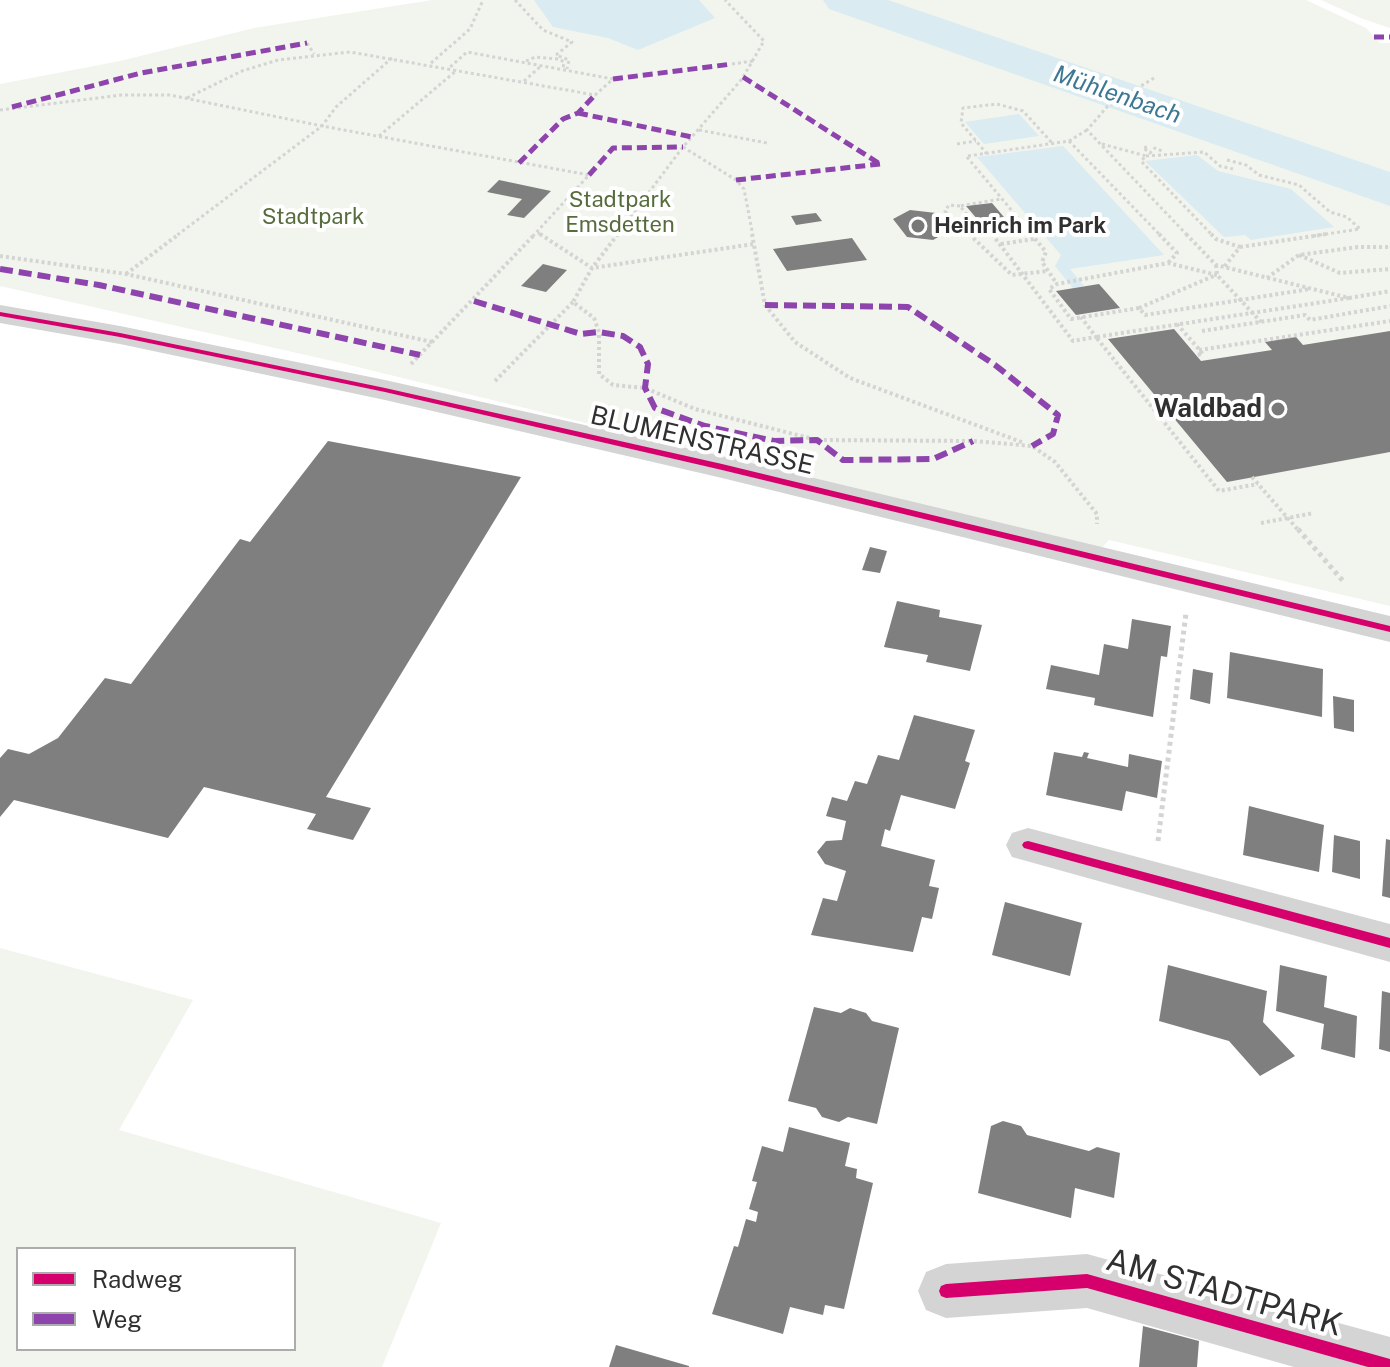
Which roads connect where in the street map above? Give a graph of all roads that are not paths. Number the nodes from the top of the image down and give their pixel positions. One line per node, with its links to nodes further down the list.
1 (0, 314): 2 (street, BLUMENSTRASSE)
2 (1387, 628)
3 (1028, 845): 4 (street)
4 (1390, 943)
5 (946, 1291): 6 (street, AM STADTPARK)
6 (1390, 1366)

